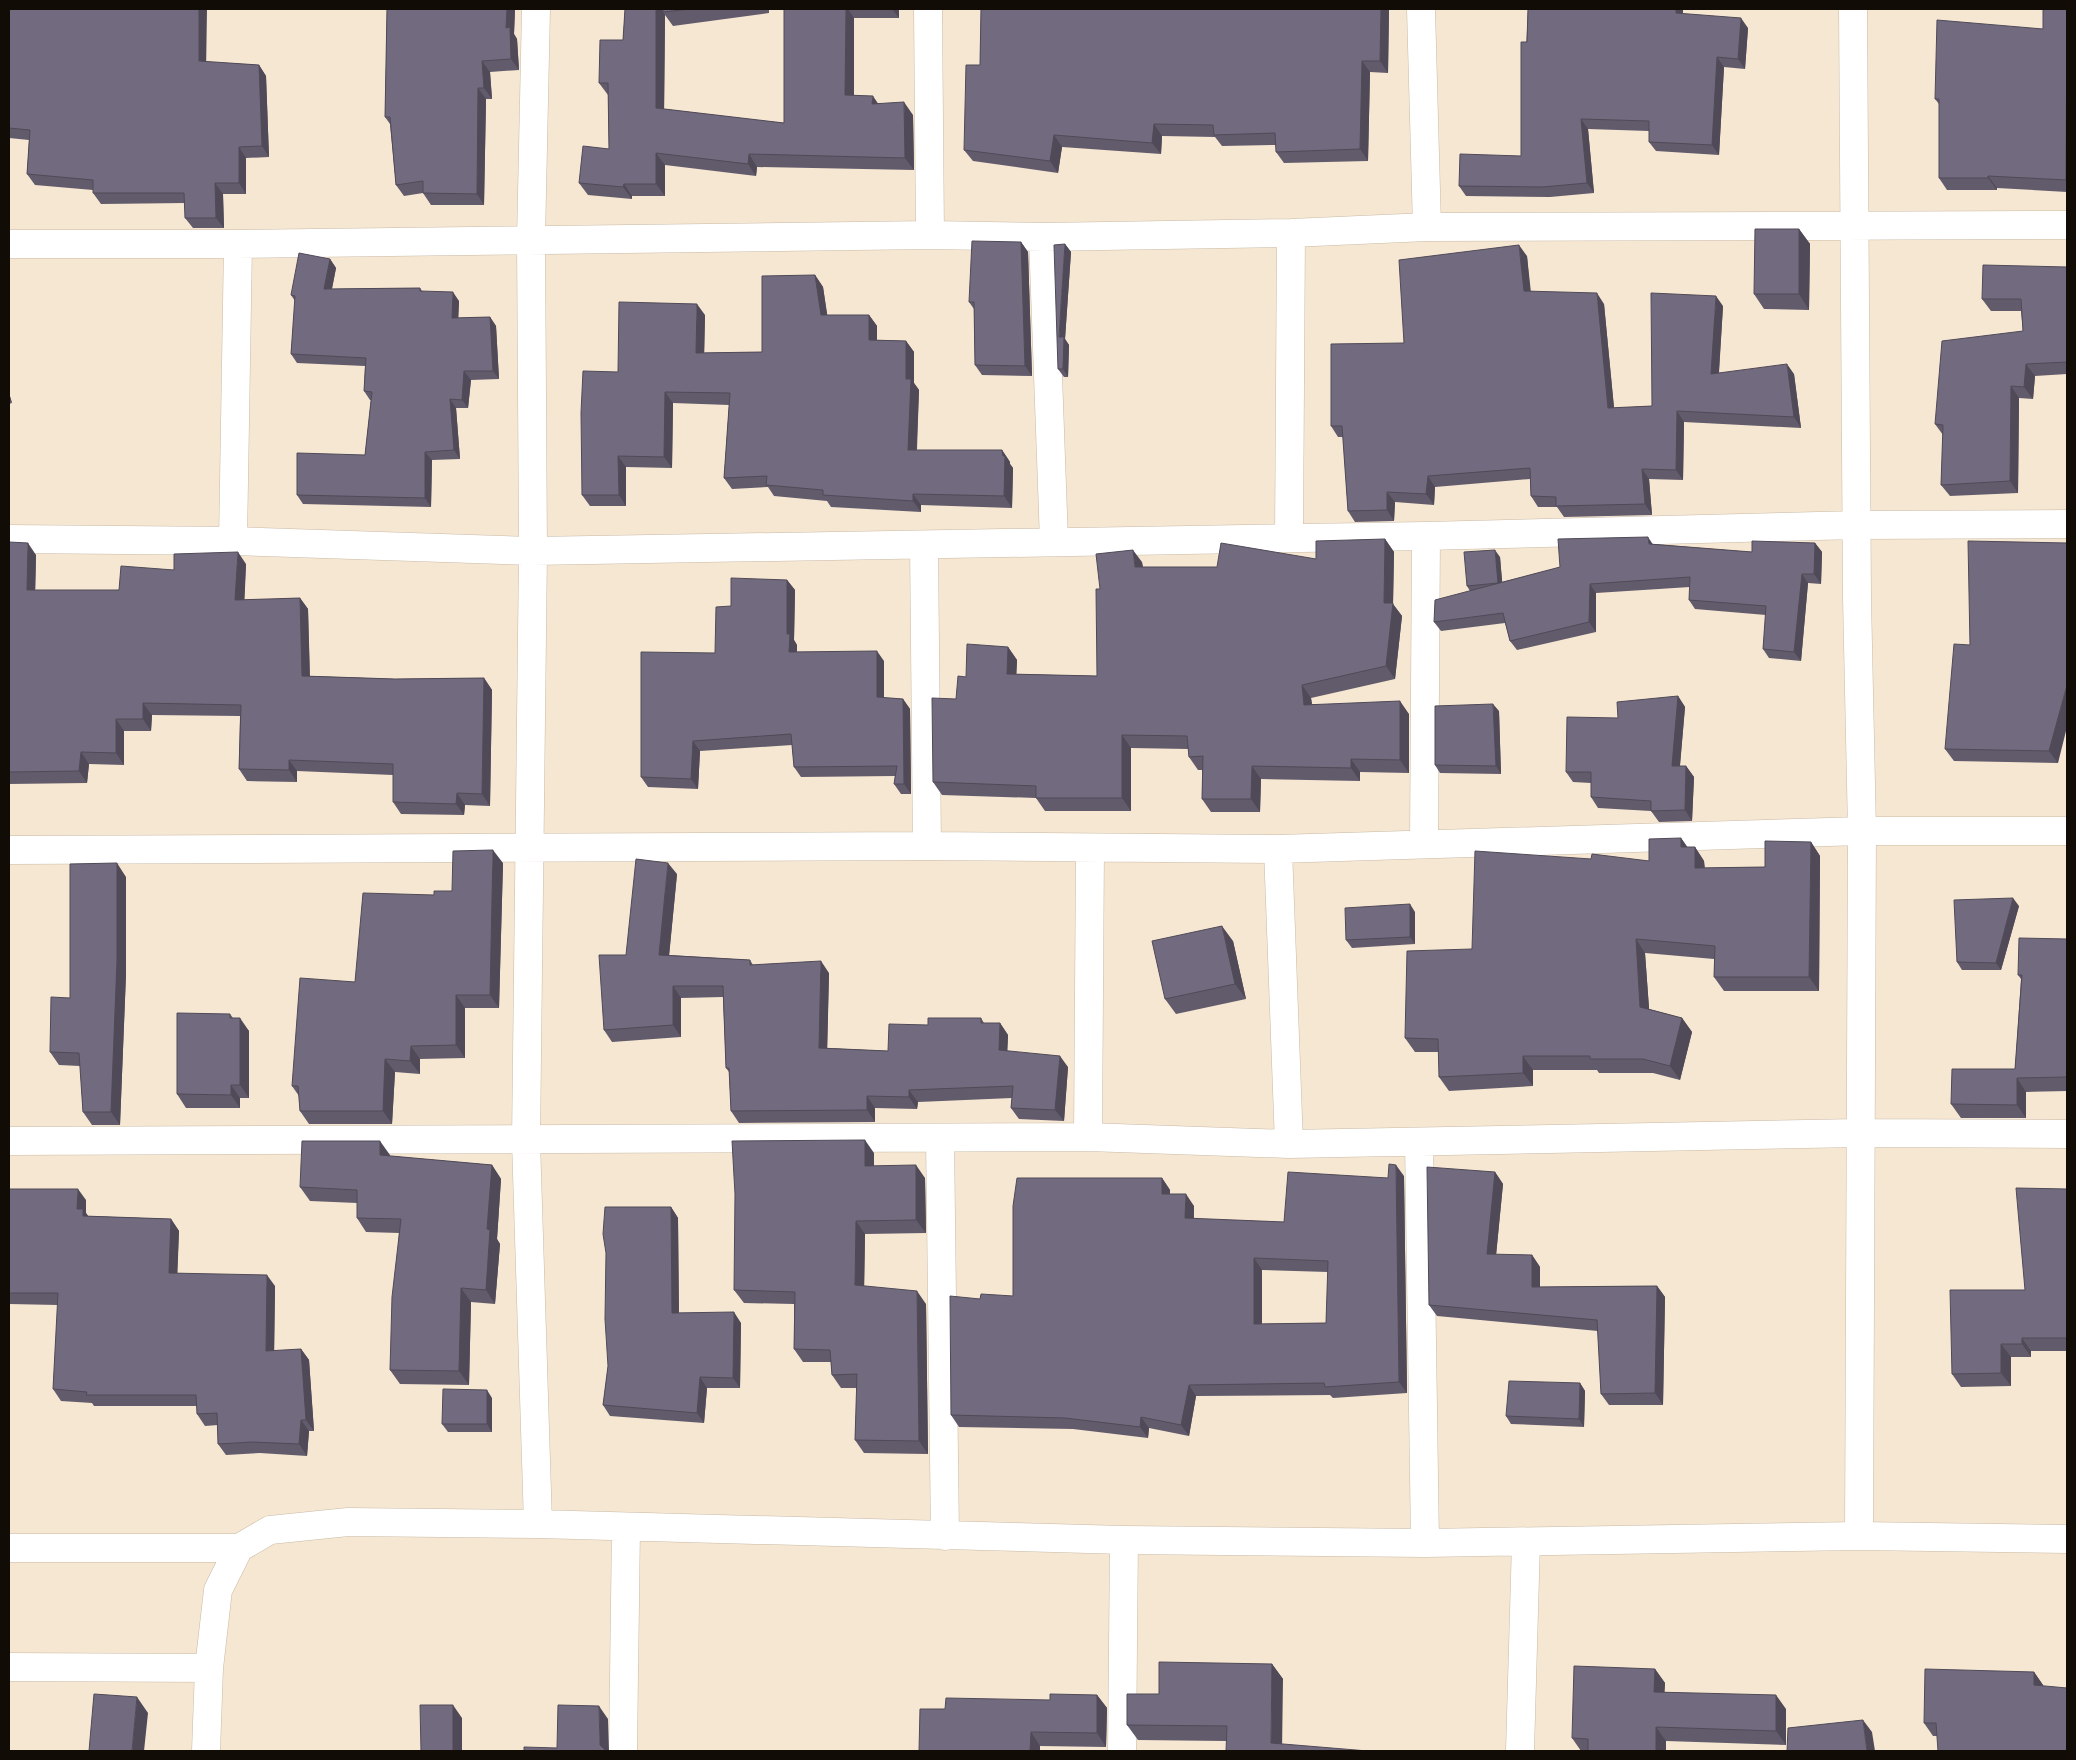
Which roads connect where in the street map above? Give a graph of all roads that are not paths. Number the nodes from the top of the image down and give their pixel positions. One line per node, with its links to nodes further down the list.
1 (536, 9): 11 (street)
2 (928, 9): 9 (street)
3 (1421, 9): 7 (street)
4 (1852, 9): 5 (street)
5 (1855, 225): 6 (street); 7 (street); 15 (street)
6 (2067, 225)
7 (1427, 228): 8 (street)
8 (1290, 233): 10 (street); 17 (street)
9 (930, 236): 10 (street); 11 (street)
10 (1043, 237): 20 (street)
11 (531, 239): 13 (street); 22 (street)
12 (9, 244): 13 (street)
13 (238, 244): 19 (street)
14 (2067, 524): 15 (street)
15 (1857, 525): 16 (street); 23 (street)
16 (1426, 536): 17 (street); 25 (street)
17 (1288, 537): 20 (street)
18 (9, 540): 19 (street)
19 (233, 541): 22 (street)
20 (1054, 541): 21 (street)
21 (924, 545): 22 (street); 26 (street)
22 (533, 551): 27 (street)
23 (1862, 831): 24 (street); 25 (street); 31 (street)
24 (2067, 831)
25 (1424, 842): 29 (street)
26 (927, 846): 27 (street); 28 (street)
27 (528, 847): 30 (street); 36 (street)
28 (1090, 848): 29 (street); 33 (street)
29 (1278, 848): 38 (street)
30 (9, 850)
31 (1859, 1133): 32 (street); 37 (street); 42 (street)
32 (2067, 1134)
33 (1088, 1137): 34 (street); 38 (street)
34 (940, 1138): 36 (street); 41 (street)
35 (9, 1141): 36 (street)
36 (526, 1141): 39 (street)
37 (1419, 1142): 38 (street); 46 (street)
38 (1289, 1144)
39 (538, 1524): 40 (street); 48 (street)
40 (626, 1527): 41 (street); 52 (street)
41 (945, 1536): 43 (street)
42 (1859, 1536): 44 (street); 45 (street)
43 (1124, 1540): 46 (street); 53 (street)
44 (2067, 1540)
45 (1526, 1542): 46 (street); 54 (street)
46 (1425, 1543)
47 (9, 1548): 48 (street)
48 (239, 1548): 50 (street)
49 (9, 1667): 50 (street)
50 (209, 1668): 51 (street)
51 (206, 1751)
52 (623, 1751)
53 (1122, 1751)
54 (1520, 1751)

